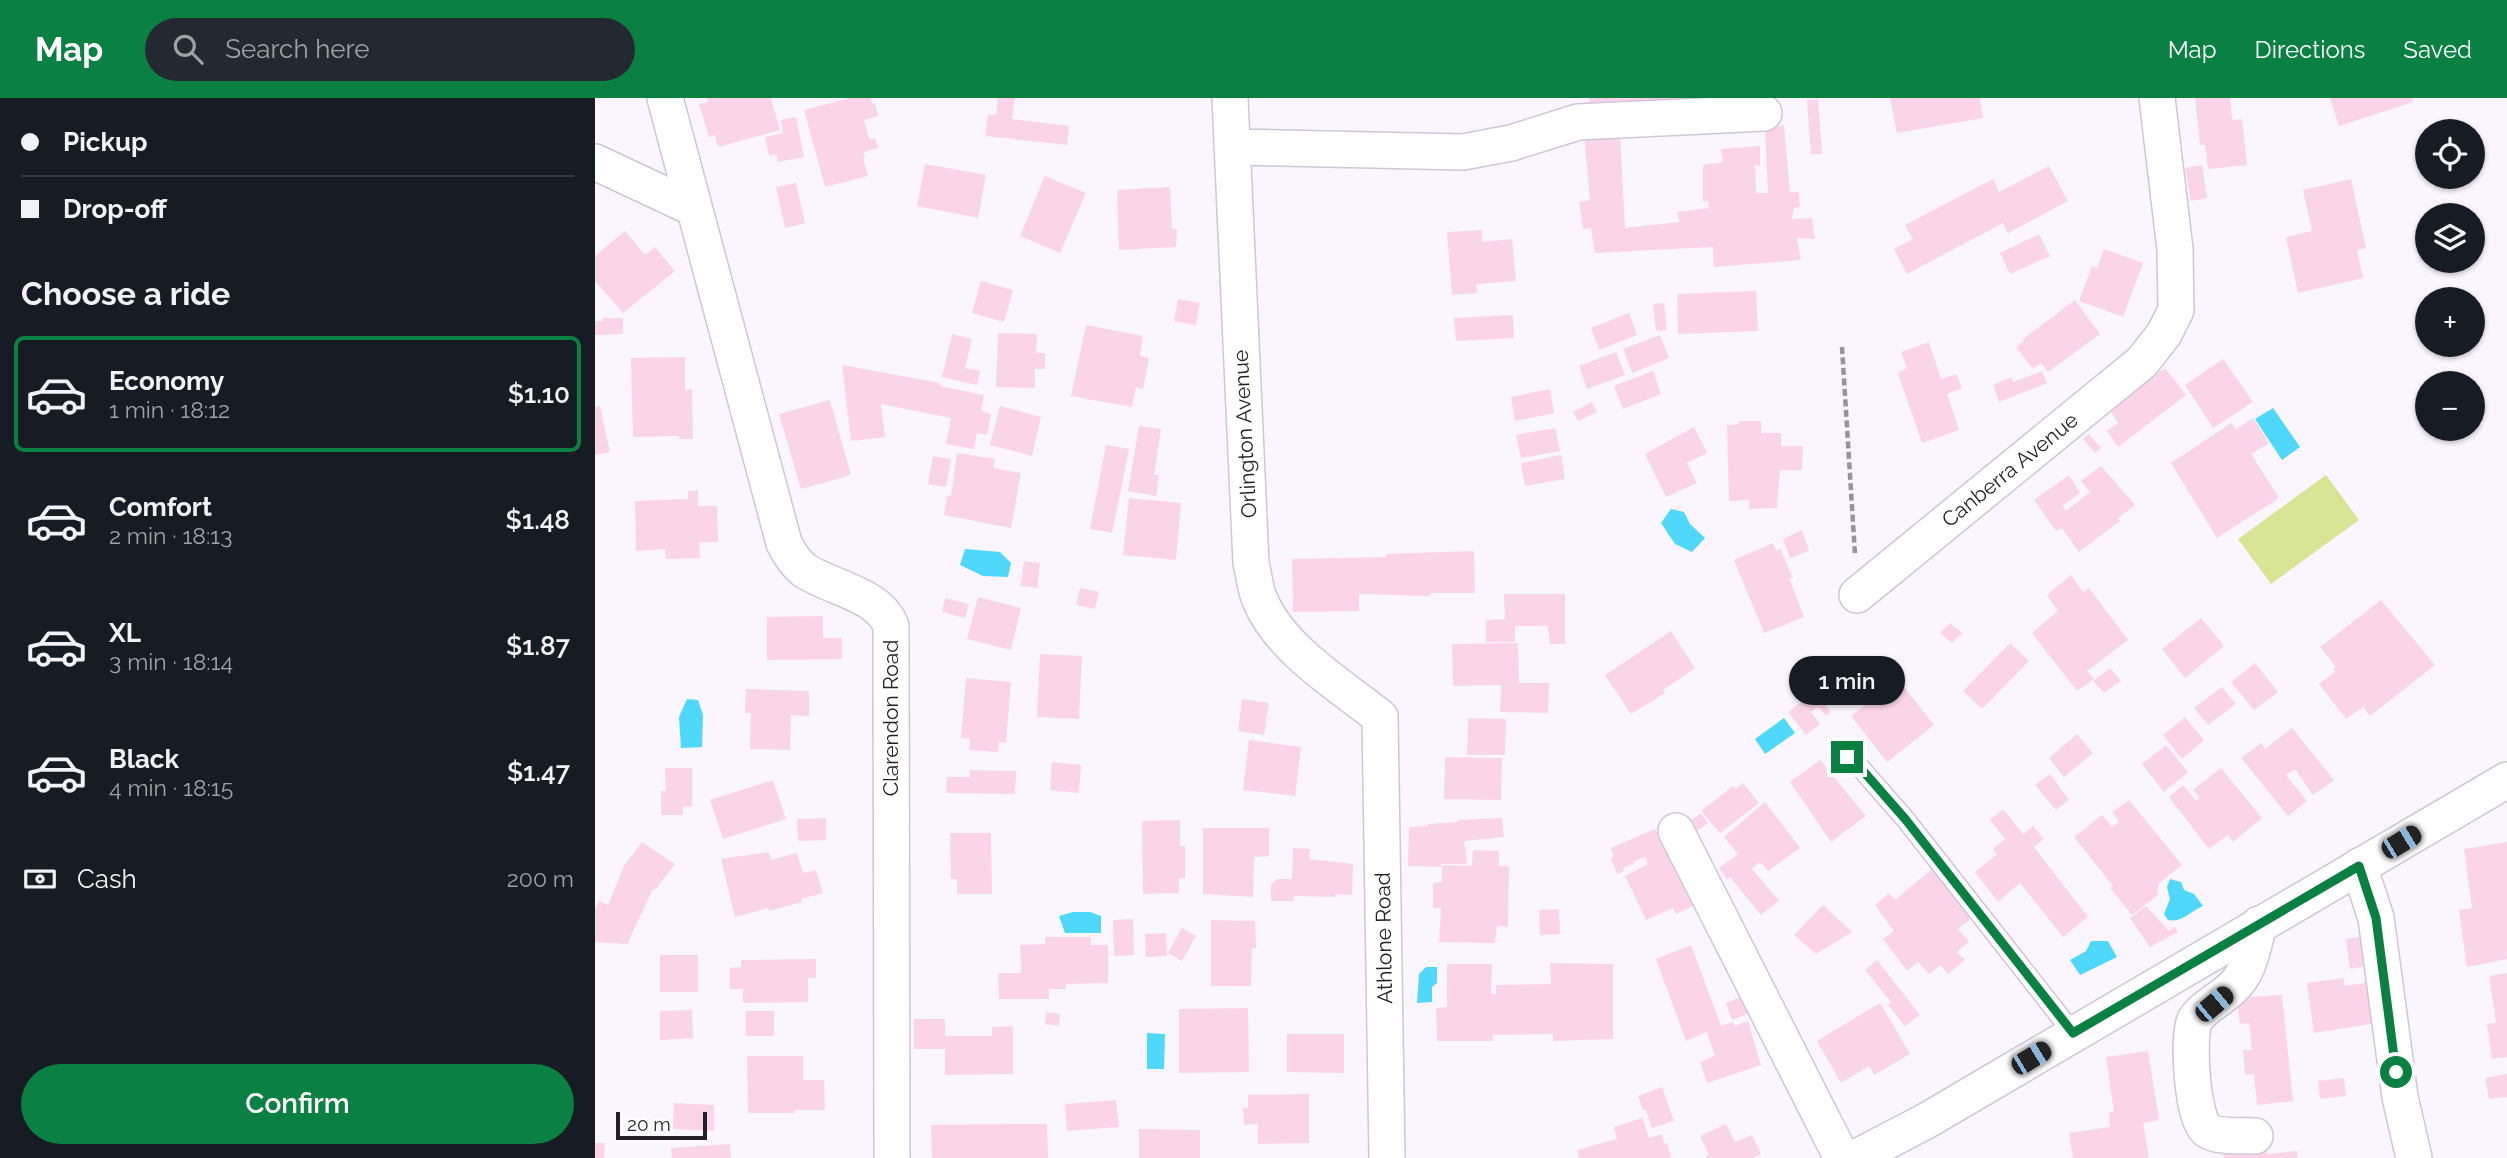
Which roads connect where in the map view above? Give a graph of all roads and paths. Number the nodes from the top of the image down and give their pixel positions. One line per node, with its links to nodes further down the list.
1 (665, 98): 7 (street, Clarendon Road)
2 (1230, 98): 5 (street, Orlington Avenue)
3 (2157, 98): 9 (street, Canberra Avenue)
4 (1764, 113): 5 (street)
5 (1232, 147): 10 (street, Orlington Avenue)
6 (595, 162): 7 (street)
7 (693, 208): 18 (street, Clarendon Road)
8 (1842, 346): 9 (path)
9 (1857, 595)
10 (1380, 717): 19 (street, Athlone Road)
11 (1837, 756): 16 (lane)
12 (2507, 780): 14 (street)
13 (1675, 831): 20 (street)
14 (2359, 866): 15 (street); 22 (street)
15 (2259, 925): 16 (street); 17 (street)
16 (2073, 1033): 21 (street)
17 (2255, 1136)
18 (892, 1158)
19 (1387, 1158)
20 (1842, 1158)
21 (1855, 1158)
22 (2414, 1158)

